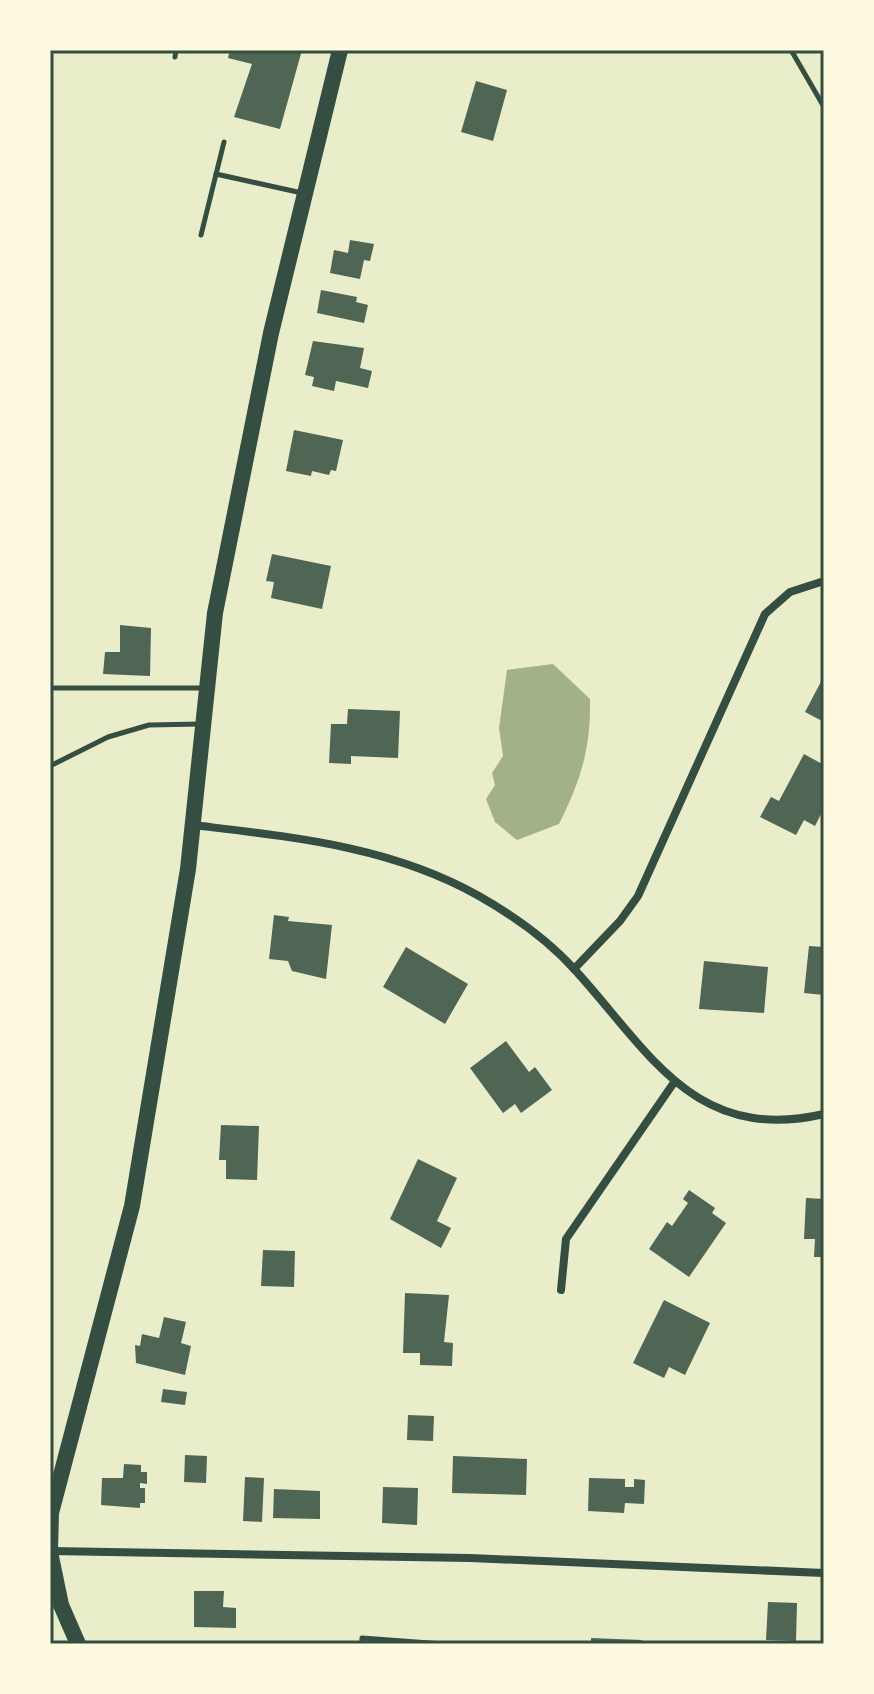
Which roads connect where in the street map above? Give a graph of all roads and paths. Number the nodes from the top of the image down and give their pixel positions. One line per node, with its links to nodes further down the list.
1 (340, 50): 6 (main road)
2 (791, 50): 3 (lane)
3 (824, 107)
4 (224, 142): 5 (lane)
5 (216, 174): 6 (lane); 7 (lane)
6 (303, 194): 10 (main road)
7 (201, 235)
8 (824, 581): 14 (street)
9 (50, 688): 10 (lane)
10 (206, 688): 11 (main road)
11 (202, 724): 12 (lane); 13 (main road)
12 (50, 766)
13 (192, 825): 14 (street); 18 (main road)
14 (574, 969): 15 (street)
15 (675, 1081): 16 (street); 17 (street)
16 (824, 1114)
17 (561, 1290)
18 (50, 1551): 19 (street); 20 (main road)
19 (824, 1573)
20 (78, 1644)
21 (362, 1644): 22 (lane)
22 (443, 1644)

